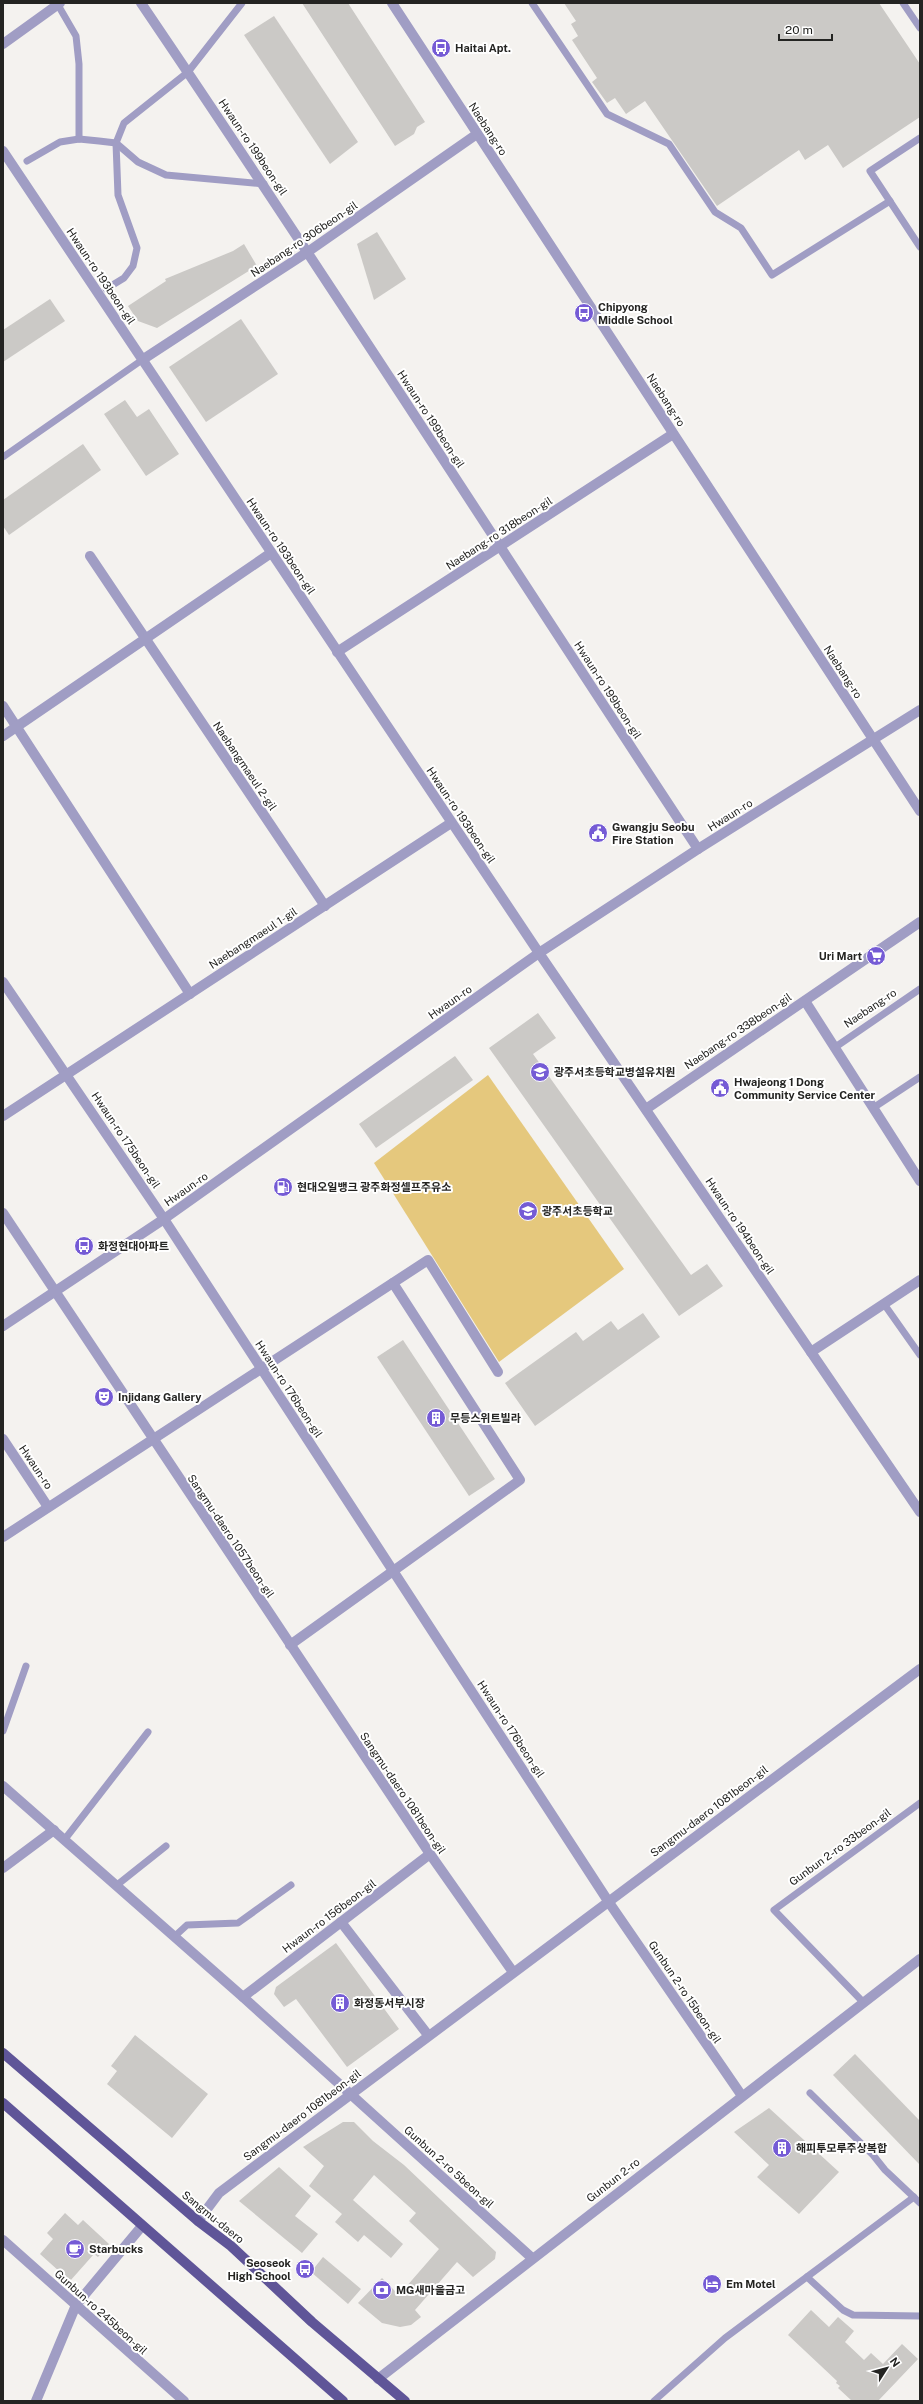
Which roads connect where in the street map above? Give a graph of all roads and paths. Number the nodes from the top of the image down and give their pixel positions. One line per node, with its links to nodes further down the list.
1 (142, 3): 9 (street, Hwaun-ro 199beon-gil)
2 (242, 3): 9 (lane)
3 (392, 3): 10 (street, Naebang-ro)
4 (532, 3): 17 (lane)
5 (903, 3): 7 (lane)
6 (59, 4): 8 (street); 12 (lane)
7 (920, 28)
8 (3, 44)
9 (188, 72): 13 (lane, Hwaun-ro 193beon-gil); 16 (street, Hwaun-ro 199beon-gil)
10 (477, 134): 19 (street, Naebang-ro 306beon-gil); 22 (street, Naebang-ro)
11 (920, 138): 17 (lane)
12 (79, 139): 13 (lane); 15 (lane)
13 (116, 143): 16 (lane); 20 (lane, Hwaun-ro 193beon-gil)
14 (3, 151): 21 (street, Hwaun-ro 193beon-gil)
15 (27, 161)
16 (264, 184): 19 (street, Hwaun-ro 199beon-gil)
17 (890, 200): 18 (lane)
18 (920, 247)
19 (308, 251): 21 (street, Naebang-ro 306beon-gil); 24 (street, Hwaun-ro 199beon-gil)
20 (106, 289)
21 (142, 360): 23 (lane); 25 (street, Hwaun-ro 193beon-gil)
22 (674, 434): 24 (street, Naebang-ro 318beon-gil); 33 (street, Naebang-ro)
23 (3, 457)
24 (499, 548): 28 (street, Naebang-ro 318beon-gil); 36 (street, Hwaun-ro 199beon-gil)
25 (271, 553): 27 (street); 28 (street, Hwaun-ro 193beon-gil)
26 (90, 556): 27 (street, Naebangmaeul 2-gil)
27 (145, 639): 31 (street); 37 (street, Naebangmaeul 2-gil)
28 (337, 652): 35 (street, Hwaun-ro 193beon-gil)
29 (3, 706): 31 (street)
30 (920, 710): 33 (street, Hwaun-ro)
31 (16, 727): 32 (street); 42 (street)
32 (3, 736)
33 (873, 741): 34 (street, Naebang-ro); 36 (street, Hwaun-ro)
34 (920, 811)
35 (451, 823): 37 (street, Naebangmaeul 1-gil); 39 (street, Hwaun-ro 193beon-gil)
36 (698, 849): 39 (street, Hwaun-ro)
37 (325, 906): 42 (street, Naebangmaeul 1-gil)
38 (920, 922): 43 (street, Naebang-ro 338beon-gil)
39 (539, 954): 48 (street, Hwaun-ro 194beon-gil); 52 (street, Hwaun-ro)
40 (3, 982): 45 (street, Hwaun-ro 175beon-gil)
41 (920, 988): 44 (lane, Naebang-ro)
42 (190, 994): 45 (street, Naebangmaeul 1-gil)
43 (804, 1001): 44 (street, Naebang-ro 338beon-gil); 48 (street, Naebang-ro 338beon-gil)
44 (834, 1048): 47 (street, Naebang-ro 338beon-gil)
45 (67, 1074): 49 (street); 52 (street, Hwaun-ro 175beon-gil)
46 (920, 1077): 47 (lane)
47 (873, 1108): 50 (street, Naebang-ro 338beon-gil)
48 (646, 1109): 58 (street, Hwaun-ro 194beon-gil)
49 (3, 1116)
50 (920, 1181)
51 (3, 1214): 55 (street)
52 (164, 1219): 55 (street, Hwaun-ro); 60 (street, Hwaun-ro 176beon-gil)
53 (920, 1280): 56 (street)
54 (393, 1283): 60 (street); 61 (street); 67 (street)
55 (57, 1292): 57 (street, Hwaun-ro); 63 (street, Sangmu-daero 1057beon-gil)
56 (884, 1304): 58 (street); 59 (lane)
57 (3, 1326)
58 (811, 1352): 65 (street, Hwaun-ro 194beon-gil)
59 (920, 1355)
60 (261, 1368): 63 (street); 67 (street, Hwaun-ro 176beon-gil)
61 (498, 1372)
62 (3, 1439): 64 (street, Hwaun-ro)
63 (152, 1439): 64 (street); 68 (street, Sangmu-daero 1057beon-gil)
64 (48, 1507): 66 (street)
65 (920, 1512)
66 (3, 1536)
67 (394, 1572): 68 (street); 82 (street, Hwaun-ro 176beon-gil)
68 (290, 1645): 78 (street, Sangmu-daero 1081beon-gil)
69 (26, 1666): 71 (lane)
70 (920, 1669): 82 (street, Sangmu-daero 1081beon-gil)
71 (3, 1731)
72 (148, 1732): 76 (lane)
73 (3, 1786): 75 (street)
74 (920, 1802): 88 (lane, Gunbun 2-ro 33beon-gil)
75 (54, 1830): 76 (street); 79 (street)
76 (64, 1839): 80 (street)
77 (166, 1846): 80 (lane)
78 (430, 1854): 83 (street, Hwaun-ro 156beon-gil); 86 (street, Sangmu-daero 1081beon-gil)
79 (3, 1868)
80 (117, 1885): 84 (street)
81 (291, 1885): 84 (lane)
82 (608, 1900): 86 (street, Sangmu-daero 1081beon-gil); 93 (street, Gunbun 2-ro 15beon-gil)
83 (341, 1922): 87 (street, Hwaun-ro 156beon-gil); 89 (street)
84 (174, 1936): 87 (street)
85 (920, 1959): 88 (street, Gunbun 2-ro)
86 (513, 1972): 89 (street, Sangmu-daero 1081beon-gil)
87 (243, 1997): 92 (street)
88 (863, 2002): 93 (street, Gunbun 2-ro)
89 (428, 2035): 92 (street, Sangmu-daero 1081beon-gil)
90 (3, 2053): 97 (main road, Sangmu-daero)
91 (810, 2093): 95 (lane)
92 (350, 2094): 97 (street, Sangmu-daero 1081beon-gil); 100 (street, Gunbun 2-ro 5beon-gil)
93 (742, 2096): 100 (street, Gunbun 2-ro)
94 (3, 2104): 98 (main road)
95 (914, 2197): 96 (lane); 101 (lane)
96 (920, 2202)
97 (198, 2221): 104 (main road, Sangmu-daero)
98 (142, 2226): 102 (street); 107 (main road)
99 (3, 2240): 102 (street, Gunbun-ro 245beon-gil)
100 (532, 2258): 104 (street, Gunbun 2-ro)
101 (807, 2277): 103 (lane); 109 (lane)
102 (76, 2305): 105 (street); 106 (street, Gunbun-ro 245beon-gil)
103 (920, 2316)
104 (378, 2379): 108 (main road, Sangmu-daero)
105 (36, 2401)
106 (184, 2401)
107 (343, 2401)
108 (405, 2401)
109 (654, 2401)

